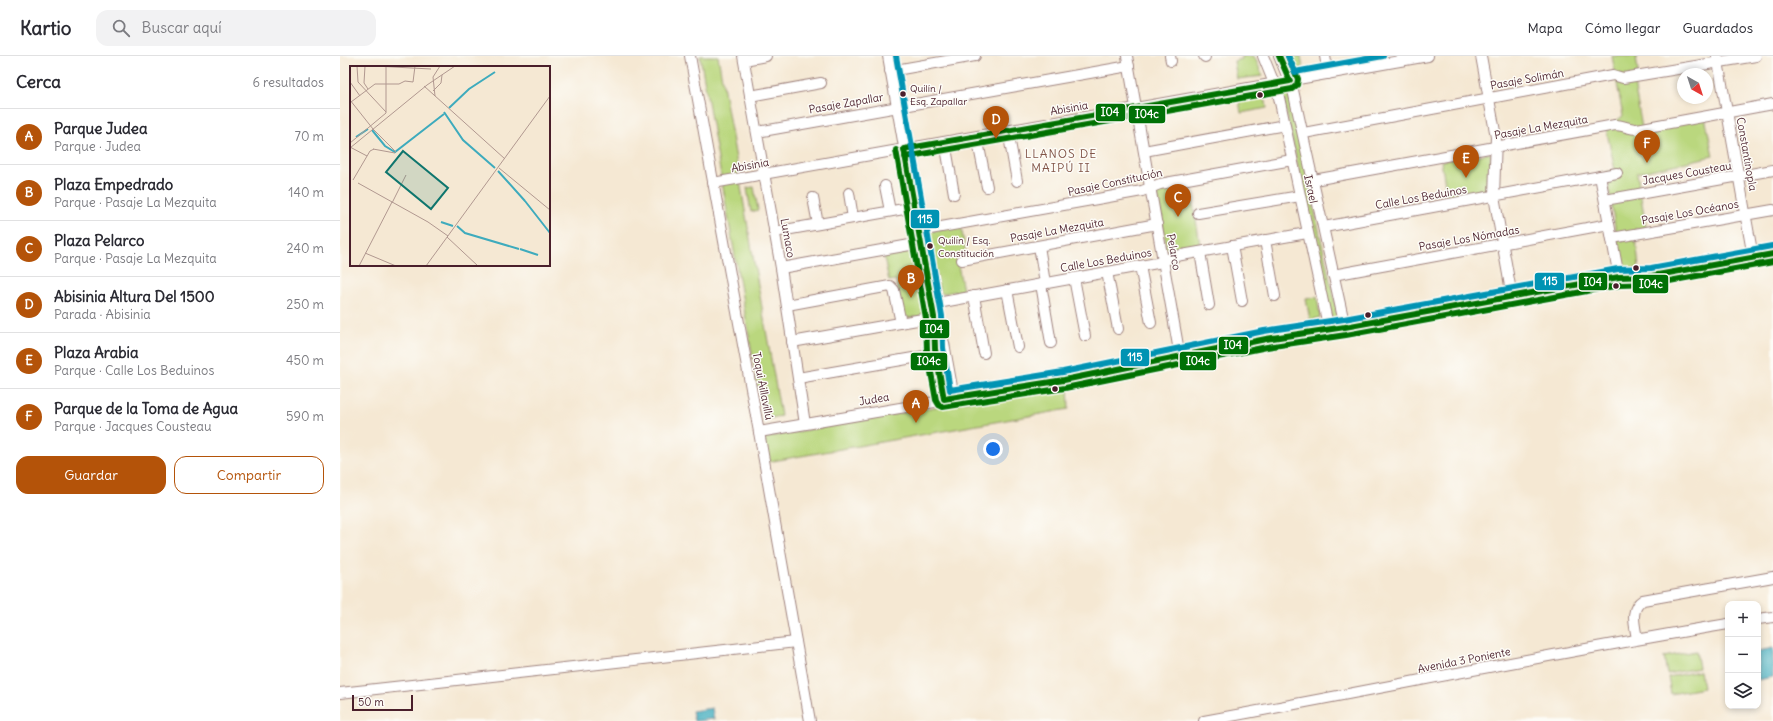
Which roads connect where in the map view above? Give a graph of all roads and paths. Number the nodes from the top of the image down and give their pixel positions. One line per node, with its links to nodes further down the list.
1 (690, 56): 42 (street, Toqui Aillavillú)
2 (766, 56): 11 (street)
3 (888, 56): 14 (street)
4 (975, 56): 14 (street)
5 (1263, 56): 18 (street, Israel)
6 (1279, 56): 16 (street, Israel)
7 (1325, 56): 15 (street)
8 (1428, 56): 15 (street, Abisinia)
9 (1481, 56): 20 (street)
10 (1756, 56): 12 (street, Pasaje Solimán)
11 (743, 58): 19 (street, Lumaco)
12 (1718, 59): 20 (street, Pasaje Solimán); 24 (street, Constantinopla)
13 (1128, 61): 22 (street, Pasaje Zapallar); 23 (street, Pelarco)
14 (890, 71): 22 (street)
15 (1328, 74): 16 (street, Abisinia)
16 (1290, 81): 18 (street, Abisinia); 28 (street, Israel)
17 (821, 83): 19 (street)
18 (1275, 84): 23 (street, Abisinia); 25 (street, Israel)
19 (750, 96): 27 (street, Lumaco)
20 (1489, 98): 28 (street, Pasaje Solimán); 31 (street)
21 (1773, 104): 24 (street, Pasaje La Mezquita)
22 (897, 106): 27 (street, Pasaje Zapallar); 32 (street)
23 (1136, 109): 26 (street, Abisinia); 33 (street, Pelarco)
24 (1727, 112): 31 (street, Pasaje La Mezquita); 39 (street, Constantinopla)
25 (1285, 125): 33 (street); 34 (street, Israel)
26 (1008, 131): 29 (street, Abisinia); 41 (street)
27 (756, 132): 36 (street, Lumaco)
28 (1304, 133): 40 (street, Israel)
29 (977, 137): 30 (street, Abisinia); 44 (street)
30 (945, 142): 32 (street, Abisinia); 47 (street)
31 (1497, 147): 40 (street, Pasaje La Mezquita); 49 (street)
32 (904, 150): 36 (street, Abisinia); 52 (street)
33 (1144, 150): 45 (street, Pelarco)
34 (1292, 160): 45 (street, Pasaje Constitución); 48 (street, Israel)
35 (1773, 170): 39 (street, Jacques Cousteau)
36 (764, 174): 42 (street, Abisinia); 63 (street, Lumaco)
37 (1617, 174): 38 (street, Calle Los Beduinos)
38 (1600, 176): 49 (street, Calle Los Beduinos); 51 (street)
39 (1739, 176): 51 (street, Jacques Cousteau); 56 (street, Constantinopla)
40 (1314, 180): 61 (street, Israel)
41 (1016, 181)
42 (713, 184): 108 (street, Toqui Aillavillú)
43 (885, 186): 54 (street)
44 (987, 187)
45 (1150, 188): 59 (street, Pelarco); 62 (street, Pasaje Constitución)
46 (849, 193): 57 (street)
47 (954, 194)
48 (1300, 196): 55 (street); 64 (street, Israel)
49 (1494, 196): 61 (street, Calle Los Beduinos); 68 (street)
50 (813, 198): 58 (street)
51 (1605, 200): 60 (street)
52 (915, 207): 54 (street); 62 (street)
53 (1773, 210): 56 (street, Pasaje Los Océanos)
54 (890, 211): 57 (street)
55 (1198, 213)
56 (1746, 215): 65 (street, Pasaje Los Océanos); 73 (street, Constantinopla)
57 (853, 218): 58 (street)
58 (818, 224): 63 (street)
59 (1157, 224): 69 (street, Pasaje La Mezquita); 75 (street, Pelarco)
60 (1609, 224): 65 (street); 68 (street, Pasaje Los Nómadas)
61 (1324, 227): 79 (street, Israel)
62 (919, 231): 67 (street)
63 (774, 232): 77 (street, Lumaco)
64 (1307, 233): 66 (street, Calle Los Beduinos); 96 (street, Israel)
65 (1612, 238): 80 (street)
66 (1265, 240): 70 (street, Calle Los Beduinos); 85 (street)
67 (921, 243): 77 (street); 88 (street)
68 (1503, 244): 79 (street, Pasaje Los Nómadas); 86 (street)
69 (1039, 246): 74 (street, Pasaje La Mezquita); 82 (street)
70 (1232, 246): 71 (street, Calle Los Beduinos); 87 (street)
71 (1200, 252): 75 (street, Calle Los Beduinos); 90 (street)
72 (1773, 254): 73 (street, Judea)
73 (1753, 257): 80 (street, Judea)
74 (962, 260)
75 (1163, 261): 76 (street, Calle Los Beduinos); 103 (street, Pelarco)
76 (1140, 266): 78 (street, Calle Los Beduinos); 93 (street)
77 (781, 268): 89 (street, Lumaco)
78 (1106, 272): 81 (street, Calle Los Beduinos); 95 (street)
79 (1334, 274): 94 (street, Israel)
80 (1619, 277): 86 (street, Judea)
81 (1074, 278): 82 (street, Calle Los Beduinos); 97 (street)
82 (1043, 284): 83 (street, Calle Los Beduinos); 99 (street)
83 (1007, 290): 84 (street, Calle Los Beduinos); 100 (street)
84 (974, 296): 88 (street, Calle Los Beduinos); 101 (street)
85 (1275, 296)
86 (1512, 297): 94 (street, Judea)
87 (1242, 301)
88 (932, 304): 91 (street)
89 (787, 305): 92 (street); 98 (street, Lumaco)
90 (1209, 305)
91 (934, 317): 92 (street); 102 (street); 105 (street)
92 (901, 323): 98 (street)
93 (1151, 323)
94 (1345, 327): 96 (street, Judea)
95 (1118, 329)
96 (1329, 330): 103 (street, Judea)
97 (1084, 336)
98 (792, 342): 104 (street, Lumaco)
99 (1051, 343)
100 (1018, 347)
101 (984, 353)
102 (936, 354): 104 (street); 106 (street)
103 (1180, 357): 105 (street, Judea)
104 (798, 378): 107 (street, Lumaco)
105 (954, 398): 106 (street, Judea)
106 (944, 399): 107 (street, Judea)
107 (805, 424): 108 (street, Judea)
108 (759, 432): 114 (street, Toqui Aillavillú)
109 (1773, 577): 113 (street)
110 (1773, 617): 111 (street)
111 (1761, 619)
112 (1725, 624): 113 (street, Avenida 3 Poniente)
113 (1637, 639): 117 (street, Avenida 3 Poniente)
114 (796, 642): 115 (street); 116 (street, Toqui Aillavillú)
115 (340, 693)
116 (810, 721)
117 (1204, 721)

